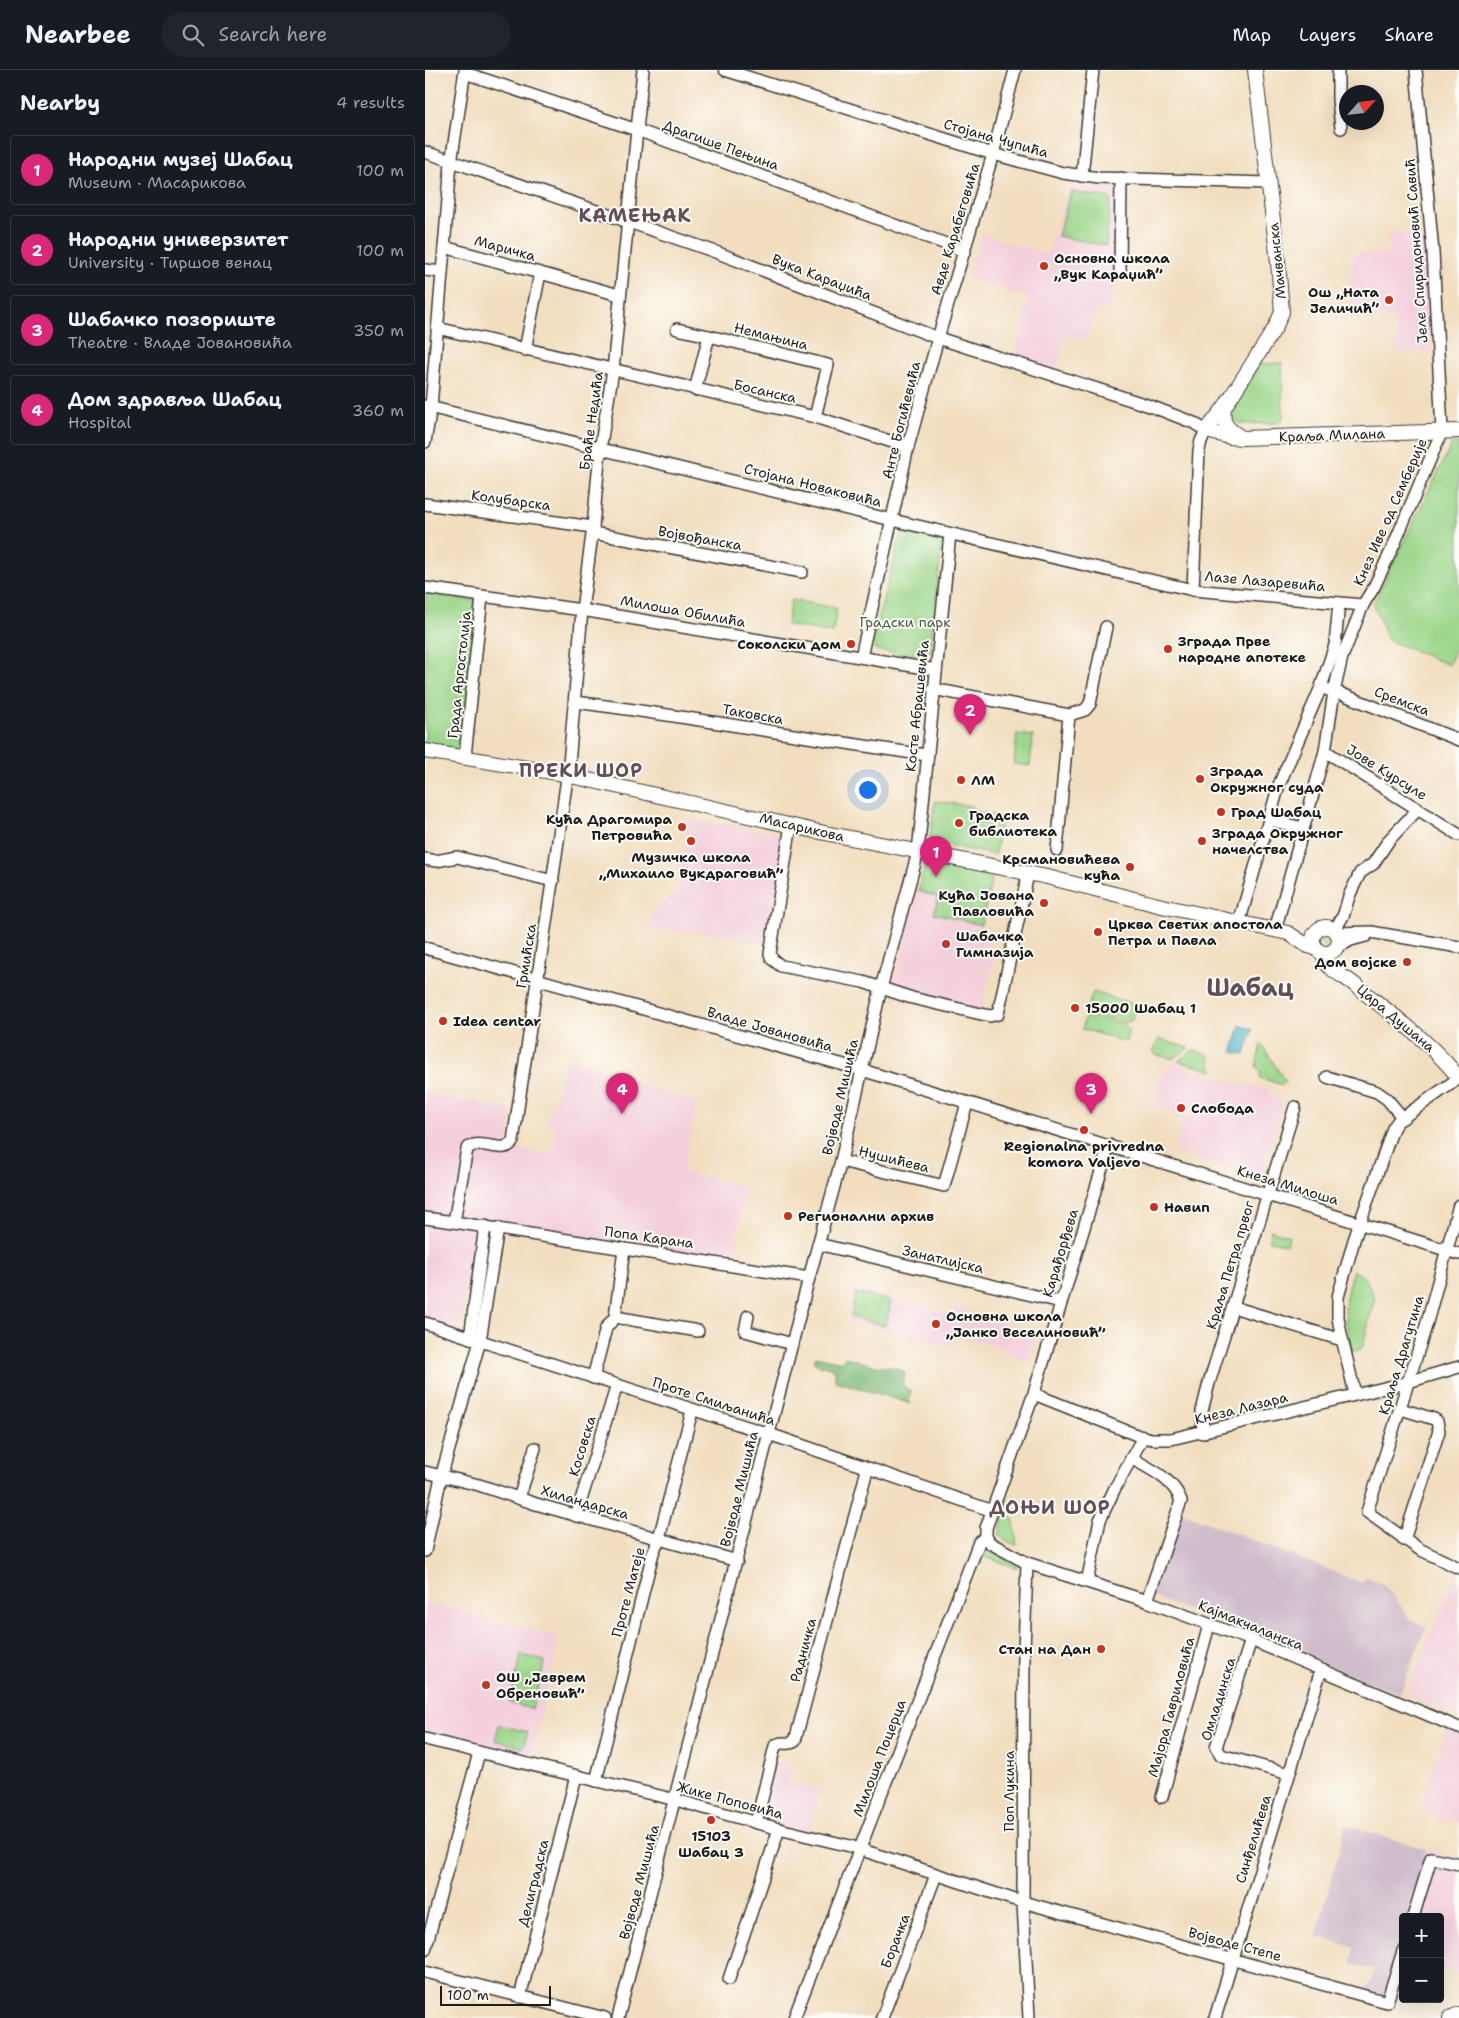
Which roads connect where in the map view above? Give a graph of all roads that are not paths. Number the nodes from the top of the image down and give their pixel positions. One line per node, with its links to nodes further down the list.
1 (643, 70): 10 (street, Браће Недића)
2 (725, 70): 12 (street, Стојана Чупића)
3 (1015, 70): 12 (street, Авде Карабеговића)
4 (1093, 70): 14 (street)
5 (1255, 70): 16 (main road, Мачванска)
6 (1338, 70): 9 (street)
7 (1416, 70): 36 (street, Јеле Спиридоновић Савић)
8 (465, 71): 10 (street, Драгише Пењина); 13 (street)
9 (1339, 109)
10 (637, 130): 17 (street, Браће Недића); 19 (street, Драгише Пењина)
11 (425, 152): 13 (street, Вука Караџића)
12 (993, 154): 14 (street, Стојана Чупића); 19 (street, Авде Карабеговића)
13 (451, 162): 17 (street, Вука Караџића); 18 (street)
14 (1082, 176): 15 (street, Стојана Чупића)
15 (1121, 178): 16 (street, Стојана Чупића); 22 (street)
16 (1268, 183): 33 (main road, Мачванска)
17 (626, 220): 24 (street, Браће Недића); 28 (street, Вука Караџића)
18 (444, 247): 21 (street); 23 (street, Маричка)
19 (965, 251): 28 (street, Авде Карабеговића)
20 (425, 270): 21 (street)
21 (442, 272): 25 (street)
22 (1120, 272)
23 (540, 273): 24 (street); 29 (street, Маричка)
24 (619, 295): 30 (street, Браће Недића)
25 (437, 328): 29 (street); 32 (street)
26 (677, 329): 27 (street)
27 (709, 336): 31 (street); 34 (street, Немањина)
28 (938, 338): 35 (street, Вука Караџића); 40 (street, Анте Богићевића)
29 (525, 350): 30 (street)
30 (613, 370): 31 (street, Босанска); 41 (street, Браће Недића)
31 (695, 390): 34 (street, Босанска)
32 (428, 406): 39 (street); 41 (street, Стојана Новаковића)
33 (1223, 408): 35 (main road, Мачванска); 38 (main road)
34 (815, 418): 40 (street, Босанска)
35 (1206, 431): 38 (main road, Краља Милана); 48 (street)
36 (1442, 431): 37 (main road, Краља Милана); 38 (main road, Краља Милана); 51 (street, Кнез Иве од Семберије)
37 (1459, 431)
38 (1243, 438)
39 (425, 442)
40 (908, 447): 43 (street, Анте Богићевића)
41 (601, 450): 43 (street, Стојана Новаковића); 44 (street, Браће Недића)
42 (425, 504): 44 (street, Колубарска)
43 (892, 520): 45 (street, Стојана Новаковића); 54 (street, Анте Богићевића)
44 (593, 530): 46 (street, Војвођанска); 52 (street, Браће Недића)
45 (950, 534): 48 (street, Стојана Новаковића); 55 (street, Косте Абрашевића)
46 (802, 572)
47 (425, 588): 49 (street, Милоша Обилића)
48 (1193, 590): 50 (street, Лазе Лазаревића)
49 (482, 597): 52 (street, Милоша Обилића); 64 (street, Града Аргостолија)
50 (1339, 603): 51 (street, Лазе Лазаревића); 56 (street)
51 (1363, 605): 58 (street, Кнез Иве од Семберије)
52 (582, 610): 54 (street, Милоша Обилића); 59 (street, Браће Недића)
53 (1106, 627): 60 (street)
54 (861, 657): 55 (street, Милоша Обилића)
55 (936, 670): 57 (street, Косте Абрашевића)
56 (1321, 687): 58 (street, Сремска); 68 (street)
57 (933, 690): 60 (street); 65 (street, Косте Абрашевића)
58 (1334, 692): 61 (street, Сремска); 63 (street, Кнез Иве од Семберије)
59 (575, 702): 65 (street, Таковска); 66 (street, Браће Недића)
60 (1065, 714): 72 (street)
61 (1459, 740)
62 (425, 751): 64 (main road, Масарикова)
63 (1325, 751): 67 (street, Јове Курсуле); 70 (street, Кнез Иве од Семберије)
64 (465, 756): 66 (main road, Масарикова)
65 (927, 756): 73 (street, Косте Абрашевића)
66 (567, 775): 69 (main road, Масарикова); 76 (street, Грмићска)
67 (1419, 809): 71 (street, Јове Курсуле); 81 (street)
68 (1269, 820): 70 (street); 78 (street)
69 (791, 825): 73 (main road, Масарикова); 87 (street)
70 (1303, 828): 79 (street, Кнез Иве од Семберије)
71 (1459, 835)
72 (1057, 850)
73 (919, 852): 75 (main road, Масарикова); 87 (street, Војводе Мишића)
74 (425, 859): 76 (street)
75 (1028, 874): 77 (main road, Масарикова); 87 (street)
76 (553, 881): 85 (street, Грмићска)
77 (1178, 909): 78 (main road, Цара Душана)
78 (1239, 923): 79 (main road, Цара Душана)
79 (1281, 931): 80 (main road, Цара Душана); 84 (main road, Цара Душана)
80 (1317, 931): 81 (main road); 84 (main road)
81 (1337, 940): 82 (street); 84 (main road); 86 (main road, Цара Душана)
82 (1459, 947)
83 (425, 948): 85 (street, Владе Јовановића)
84 (1320, 951): 86 (main road, Цара Душана)
85 (537, 978): 88 (street, Владе Јовановића); 99 (street, Грмићска)
86 (1352, 982): 90 (main road, Цара Душана)
87 (881, 988): 88 (street, Војводе Мишића)
88 (862, 1070): 91 (street, Владе Јовановића); 95 (street, Војводе Мишића)
89 (1327, 1077): 93 (street)
90 (1459, 1078): 93 (street)
91 (967, 1103): 94 (street, Владе Јовановића); 95 (street, Нушићева)
92 (1295, 1107): 96 (street, Краља Петра првог)
93 (1403, 1118): 100 (street)
94 (1109, 1145): 96 (street, Кнеза Милоша); 108 (street, Карађорђева)
95 (841, 1160): 103 (street, Војводе Мишића)
96 (1267, 1194): 100 (street, Кнеза Милоша); 109 (street, Краља Петра првог)
97 (1459, 1205): 105 (street, Краља Драгутина)
98 (425, 1218): 99 (street, Попа Карана)
99 (454, 1222): 101 (street, Попа Карана)
100 (1360, 1223): 105 (street, Кнеза Милоша); 115 (street)
101 (485, 1226): 102 (street, Попа Карана); 114 (street)
102 (498, 1228): 104 (street, Попа Карана); 114 (street)
103 (818, 1244): 107 (street, Војводе Мишића); 108 (street, Занатлијска)
104 (624, 1249): 107 (street, Попа Карана); 111 (street)
105 (1447, 1250): 106 (street, Кнеза Милоша); 119 (street, Краља Драгутина)
106 (1459, 1254)
107 (809, 1278): 116 (street, Војводе Мишића)
108 (1061, 1302): 121 (street, Карађорђева)
109 (1233, 1307): 115 (street); 125 (street, Краља Петра првог)
110 (748, 1316): 116 (street)
111 (615, 1317): 113 (street); 118 (street)
112 (425, 1323): 114 (street, Проте Смиљанића)
113 (698, 1331)
114 (475, 1340): 118 (street, Проте Смиљанића); 132 (street)
115 (1342, 1340): 122 (street)
116 (792, 1344): 126 (street, Војводе Мишића)
117 (1459, 1366): 119 (street, Кнеза Лазара)
118 (593, 1378): 120 (street, Проте Смиљанића)
119 (1409, 1381): 122 (street, Кнеза Лазара); 123 (street, Краља Драгутина)
120 (617, 1385): 124 (street, Проте Смиљанића); 135 (street, Косовска)
121 (1034, 1394): 127 (street, Кнеза Лазара); 134 (street, Карађорђева)
122 (1355, 1394): 125 (street, Кнеза Лазара)
123 (1401, 1409): 138 (street, Краља Драгутина); 138 (street)
124 (692, 1411): 126 (street, Проте Смиљанића); 137 (street, Проте Матеје)
125 (1203, 1433): 127 (street, Кнеза Лазара)
126 (769, 1434): 130 (street, Проте Смиљанића); 140 (street, Војводе Мишића)
127 (1143, 1437): 129 (street)
128 (535, 1448): 133 (street)
129 (1131, 1458): 143 (street); 144 (street)
130 (867, 1470): 134 (street, Проте Смиљанића); 156 (street, Радничка)
131 (425, 1472): 132 (street, Хиландарска)
132 (441, 1477): 133 (street, Хиландарска); 139 (street)
133 (519, 1498): 135 (street, Хиландарска)
134 (993, 1511): 136 (street, Милоша Поцерца)
135 (576, 1516): 137 (street, Хиландарска)
136 (986, 1537): 141 (street, Кајмакчаланска); 158 (street, Милоша Поцерца)
137 (659, 1538): 140 (street, Хиландарска); 153 (street, Проте Матеје)
138 (1404, 1540): 142 (street)
139 (425, 1551)
140 (737, 1561): 155 (street, Војводе Мишића)
141 (1027, 1563): 143 (street, Кајмакчаланска); 161 (street, Поп Лукина)
142 (1459, 1568)
143 (1087, 1582): 144 (street, Кајмакчаланска)
144 (1147, 1601): 145 (street, Кајмакчаланска)
145 (1209, 1625): 146 (street, Кајмакчаланска); 154 (street, Мајора Гавриловића)
146 (1251, 1640): 147 (street, Кајмакчаланска); 151 (street, Омладинска)
147 (1321, 1670): 148 (street, Кајмакчаланска); 151 (street, Синђелићева)
148 (1459, 1728)
149 (425, 1739): 150 (street, Жике Поповића)
150 (479, 1753): 152 (street, Жике Поповића); 163 (street)
151 (1289, 1774): 165 (street, Синђелићева)
152 (576, 1776): 153 (street, Жике Поповића); 168 (street, Делиградска)
153 (596, 1782): 155 (street, Жике Поповића)
154 (1162, 1797)
155 (676, 1800): 156 (street, Жике Поповића); 171 (street, Војводе Мишића)
156 (756, 1823): 157 (street, Жике Поповића)
157 (779, 1829): 158 (street, Жике Поповића); 167 (street)
158 (859, 1849): 160 (street, Жике Поповића); 172 (street, Милоша Поцерца)
159 (1459, 1864): 162 (street)
160 (935, 1875): 161 (street, Жике Поповића); 173 (street, Борачка)
161 (1023, 1903): 165 (street, Војводе Степе); 174 (street, Поп Лукина)
162 (1414, 1913)
163 (425, 1950)
164 (1401, 1958): 165 (street, Војводе Степе)
165 (1232, 1959): 175 (street, Синђелићева)
166 (425, 1972): 168 (street)
167 (729, 1979)
168 (520, 1997): 170 (street)
169 (1459, 2014): 176 (main road)
170 (605, 2018)
171 (619, 2018)
172 (794, 2018)
173 (882, 2018)
174 (1029, 2018)
175 (1215, 2018)
176 (1450, 2018)

